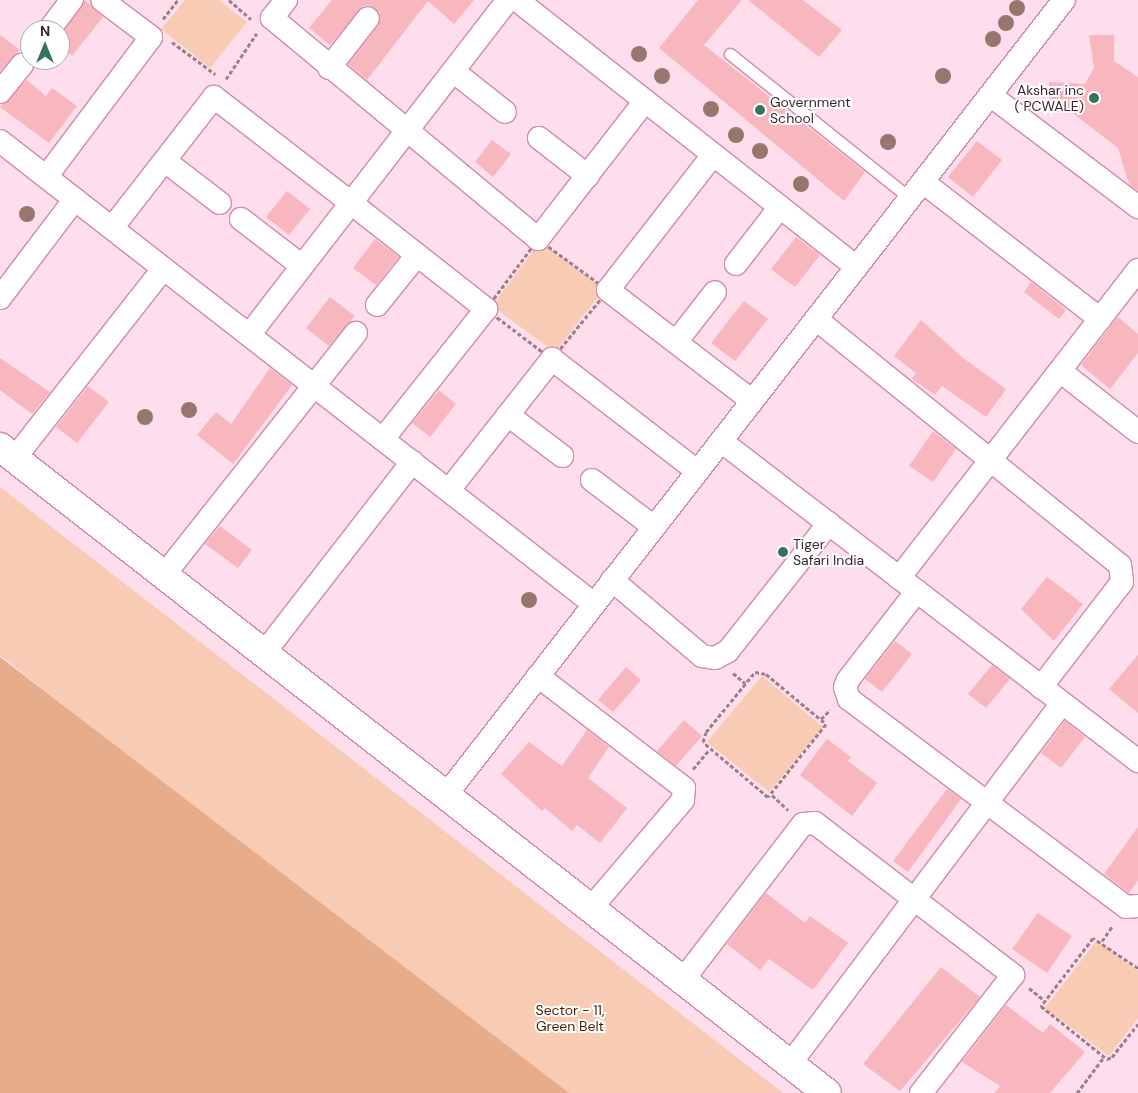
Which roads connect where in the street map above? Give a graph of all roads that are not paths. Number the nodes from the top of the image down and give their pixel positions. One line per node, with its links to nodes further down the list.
1 (72, 0): 8 (street)
2 (102, 0): 22 (street)
3 (286, 0): 11 (street)
4 (508, 0): 12 (street)
5 (517, 0): 15 (street)
6 (1064, 0): 14 (street)
7 (368, 18): 11 (street)
8 (57, 20)
9 (730, 54): 24 (lane)
10 (20, 67): 13 (street)
11 (329, 68): 17 (street)
12 (453, 71): 16 (street); 17 (street)
13 (0, 92)
14 (990, 96): 24 (street); 29 (street)
15 (645, 101): 20 (street); 23 (street)
16 (505, 112)
17 (406, 133): 23 (street); 27 (street)
18 (539, 138): 23 (street)
19 (0, 141): 22 (street)
20 (713, 155): 28 (street); 45 (street)
21 (165, 161): 26 (street); 27 (street); 31 (street)
22 (46, 176): 25 (street)
23 (588, 176)
24 (917, 190): 35 (street); 42 (street)
25 (75, 199): 31 (street); 39 (street)
26 (220, 203)
27 (351, 203): 32 (street); 34 (street)
28 (780, 207): 33 (street); 35 (street)
29 (1138, 207)
30 (241, 220): 34 (street)
31 (112, 228): 36 (street)
32 (417, 255): 40 (street); 51 (street)
33 (736, 264)
34 (302, 266): 44 (street)
35 (856, 267): 41 (street)
36 (164, 269): 44 (street); 53 (street)
37 (1138, 270): 42 (street)
38 (715, 292): 45 (street)
39 (0, 298)
40 (377, 305)
41 (816, 319): 48 (street); 55 (street)
42 (1100, 319): 46 (street)
43 (356, 333): 47 (street)
44 (249, 335): 47 (street)
45 (676, 342): 48 (street)
46 (1060, 371): 50 (street); 55 (street)
47 (314, 386): 51 (street); 62 (street)
48 (752, 401): 52 (street)
49 (508, 415): 54 (street); 57 (street); 59 (street)
50 (1138, 432)
51 (383, 439): 56 (street)
52 (721, 441): 57 (street); 60 (street)
53 (7, 453): 62 (street)
54 (562, 456)
55 (992, 458): 64 (street); 68 (street)
56 (412, 462): 59 (street); 66 (street)
57 (698, 471): 61 (street)
58 (592, 480): 61 (street)
59 (449, 490): 65 (street)
60 (829, 523): 63 (street); 64 (street)
61 (654, 527): 63 (street)
62 (164, 575): 66 (street)
63 (612, 580): 65 (street)
64 (908, 585): 68 (street); 72 (street)
65 (594, 604): 67 (street)
66 (264, 652): 71 (street)
67 (538, 676): 71 (street); 75 (street)
68 (1041, 686): 69 (street)
69 (1062, 703): 70 (street); 72 (street)
70 (1138, 760)
71 (446, 795): 75 (street)
72 (988, 802): 73 (street); 74 (street)
73 (915, 899): 76 (street); 77 (street); 79 (street)
74 (1138, 906)
75 (591, 908): 76 (street)
76 (682, 981): 77 (street)
77 (790, 1064): 78 (street)
78 (827, 1093)
79 (921, 1093)

